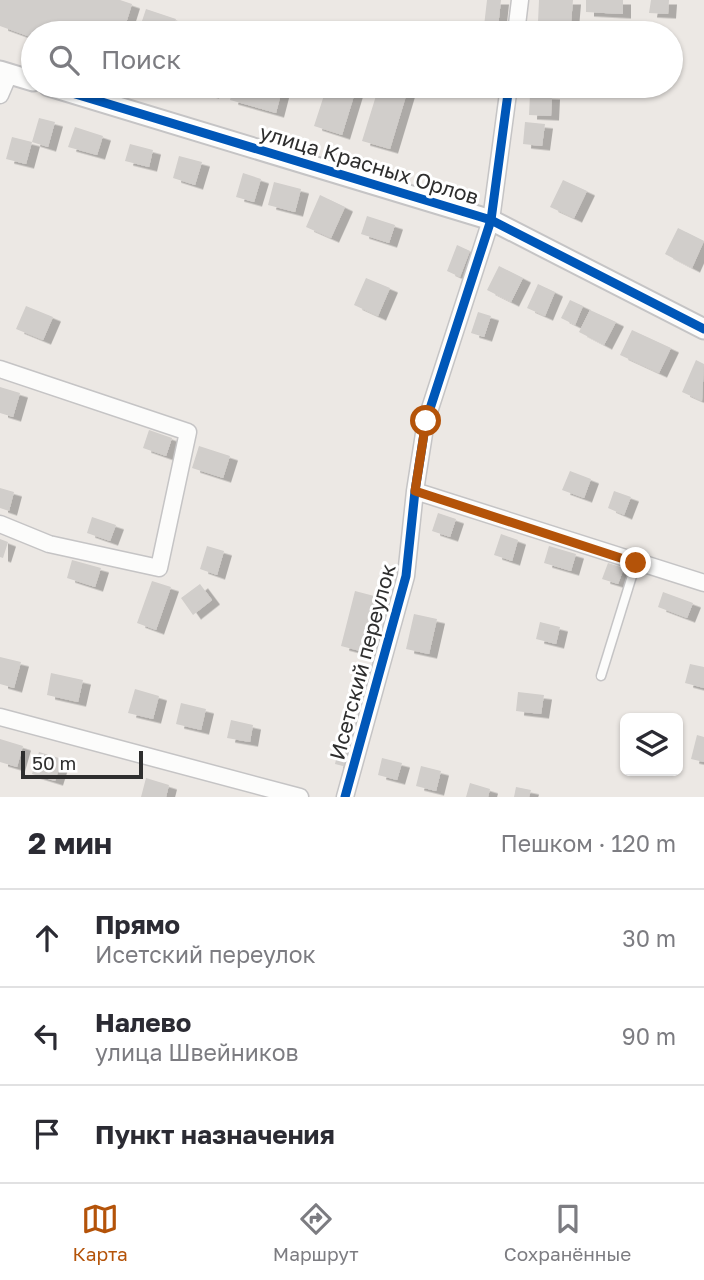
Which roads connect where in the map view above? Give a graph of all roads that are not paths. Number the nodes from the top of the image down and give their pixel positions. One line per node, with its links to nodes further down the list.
1 (520, 0): 2 (street)
2 (517, 21)
3 (4, 72): 4 (street); 5 (street)
4 (21, 77)
5 (0, 95)
6 (89, 98): 8 (street, улица Красных Орлов)
7 (507, 98): 8 (street, Исетский переулок)
8 (491, 220): 9 (street, улица Красных Орлов); 11 (street, Исетский переулок)
9 (704, 330)
10 (0, 369): 12 (street)
11 (415, 491): 13 (street); 18 (street, Исетский переулок)
12 (0, 524)
13 (636, 563): 14 (street); 15 (lane)
14 (704, 583)
15 (601, 676)
16 (0, 717): 17 (street)
17 (300, 797)
18 (345, 797)

